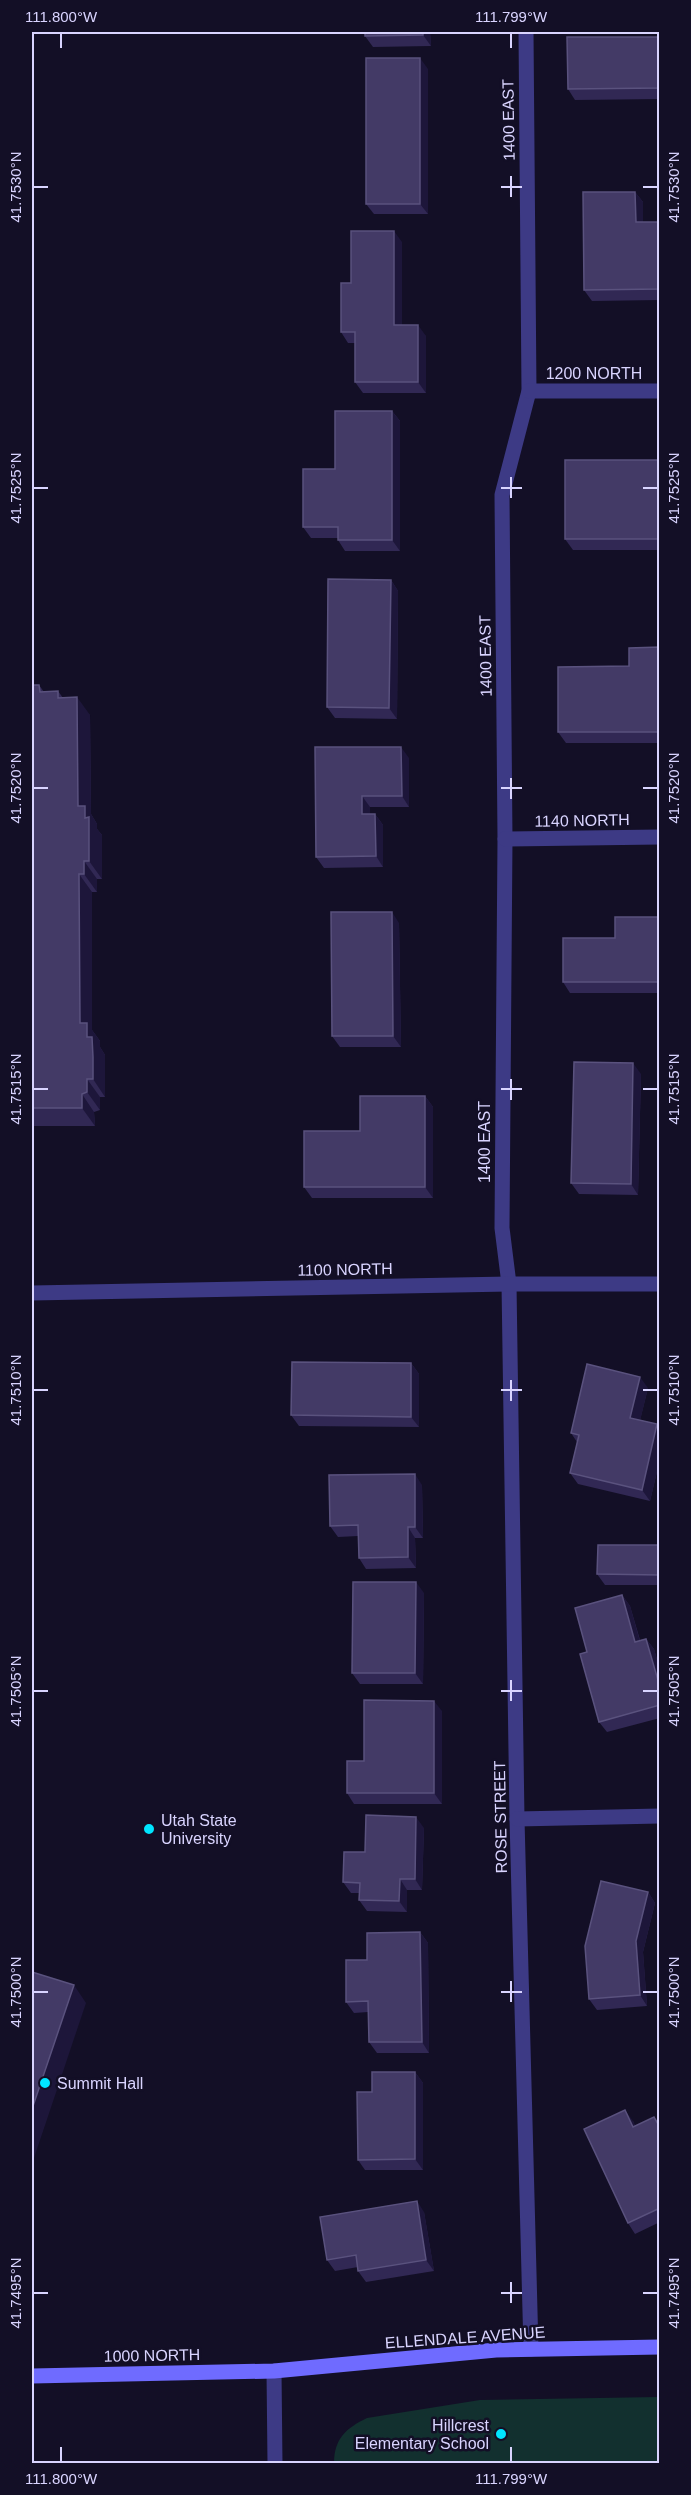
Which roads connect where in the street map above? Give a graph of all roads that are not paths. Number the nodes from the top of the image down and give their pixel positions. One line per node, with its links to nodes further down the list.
1 (526, 32): 2 (street, 1400 EAST)
2 (529, 391): 3 (street, 1200 NORTH); 5 (street, 1400 EAST)
3 (660, 391)
4 (660, 837): 5 (street, 1140 NORTH)
5 (505, 839): 6 (street, 1400 EAST)
6 (509, 1284): 7 (street, 1100 NORTH); 8 (street, 1100 NORTH); 10 (street, ROSE STREET)
7 (660, 1284)
8 (32, 1293)
9 (660, 1816): 10 (street)
10 (517, 1818): 12 (street, ROSE STREET)
11 (660, 2347): 12 (street, ELLENDALE AVENUE)
12 (531, 2349): 13 (street, ELLENDALE AVENUE)
13 (274, 2371): 14 (street, 1000 NORTH); 15 (street)
14 (32, 2376)
15 (275, 2463)

